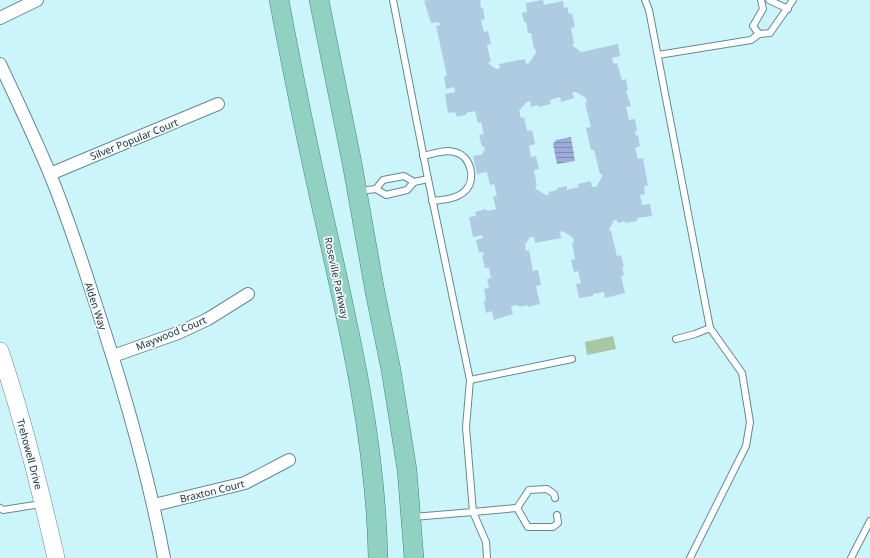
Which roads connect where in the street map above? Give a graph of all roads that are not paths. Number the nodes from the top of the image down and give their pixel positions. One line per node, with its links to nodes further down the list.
1 (37, 0): 10 (street)
2 (278, 0): 41 (main road, Roseville Parkway)
3 (319, 0): 20 (main road)
4 (393, 0): 15 (lane)
5 (645, 0): 12 (lane)
6 (761, 0): 11 (lane)
7 (769, 0): 9 (lane)
8 (793, 0): 9 (lane)
9 (788, 9): 11 (lane)
10 (0, 18)
11 (759, 34): 12 (lane)
12 (658, 55): 23 (lane)
13 (0, 64): 16 (street, Alden Way)
14 (218, 104): 16 (street, Silver Popular Court)
15 (423, 156): 17 (lane); 21 (lane)
16 (50, 174): 26 (street, Alden Way)
17 (428, 179): 18 (lane); 21 (lane)
18 (414, 182): 19 (lane); 19 (lane)
19 (376, 189): 20 (lane)
20 (357, 192): 37 (main road)
21 (432, 202): 28 (lane)
22 (248, 294): 26 (street, Maywood Court)
23 (710, 328): 24 (lane); 44 (lane)
24 (676, 339)
25 (1, 356): 31 (street, Trehowell Drive)
26 (113, 356): 32 (street, Alden Way)
27 (572, 359): 28 (lane)
28 (470, 380): 35 (lane)
29 (289, 460): 32 (street, Braxton Court)
30 (555, 498): 34 (lane)
31 (43, 503): 33 (lane); 39 (street, Trehowell Drive)
32 (154, 506): 40 (street, Alden Way)
33 (0, 508)
34 (517, 508): 35 (lane); 36 (lane)
35 (473, 512): 37 (lane); 43 (lane)
36 (557, 515)
37 (411, 517): 42 (main road)
38 (870, 521): 45 (lane)
39 (56, 558)
40 (164, 558)
41 (378, 558)
42 (414, 558)
43 (487, 558)
44 (690, 558)
45 (851, 558)

